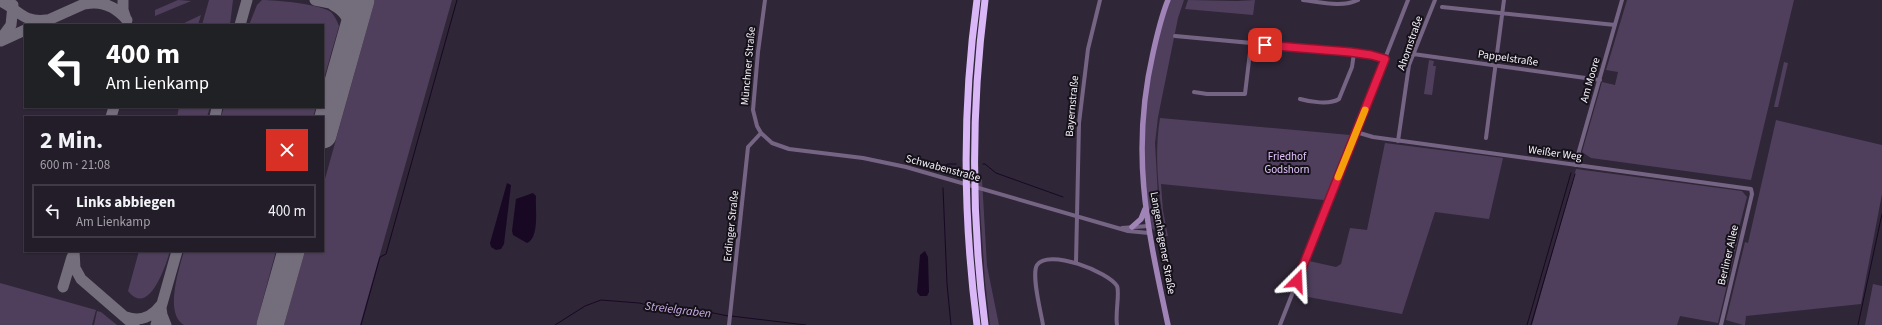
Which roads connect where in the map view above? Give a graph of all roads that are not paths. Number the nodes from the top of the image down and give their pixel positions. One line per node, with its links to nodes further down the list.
1 (765, 0): 25 (street, Münchner Straße)
2 (977, 0): 38 (highway)
3 (985, 0): 39 (highway)
4 (1100, 0): 31 (street, Bayernstraße)
5 (1168, 0): 30 (main road, Langenhagener Straße)
6 (1303, 0): 7 (street)
7 (1358, 0)
8 (1408, 0): 19 (street)
9 (1435, 0): 18 (street, Ahornstraße)
10 (1504, 0): 13 (street)
11 (1622, 0): 14 (street, Am Moore)
12 (1442, 7): 13 (street)
13 (1502, 13): 14 (street); 20 (street)
14 (1615, 25): 21 (street, Am Moore)
15 (1175, 36): 16 (street)
16 (1251, 44): 17 (street); 22 (street)
17 (1354, 53): 19 (street); 23 (street)
18 (1413, 54): 20 (street, Pappelstraße); 27 (street, Ahornstraße)
19 (1385, 59): 24 (street)
20 (1495, 66): 21 (street, Pappelstraße); 26 (street)
21 (1600, 80): 28 (street, Am Moore)
22 (1194, 92)
23 (1300, 99)
24 (1356, 132): 27 (street, Weißer Weg); 43 (street)
25 (761, 133): 31 (street, Schwabenstraße); 37 (street, Erdinger Straße)
26 (1486, 138)
27 (1398, 141): 28 (street, Weißer Weg)
28 (1575, 165): 29 (street, Weißer Weg)
29 (1752, 190): 44 (street, Berliner Allee)
30 (1145, 209): 32 (main road, Langenhagener Straße); 33 (main road)
31 (1077, 215): 34 (street, Schwabenstraße); 36 (street, Bayernstraße)
32 (1148, 226): 33 (street, Schwabenstraße); 35 (main road, Langenhagener Straße)
33 (1132, 227): 34 (street, Schwabenstraße)
34 (1122, 228): 35 (street, Schwabenstraße)
35 (1149, 233): 42 (main road, Langenhagener Straße)
36 (1076, 263): 40 (street); 41 (street)
37 (729, 325)
38 (977, 325)
39 (985, 325)
40 (1043, 325)
41 (1117, 325)
42 (1168, 325)
43 (1280, 325)
44 (1721, 325)

